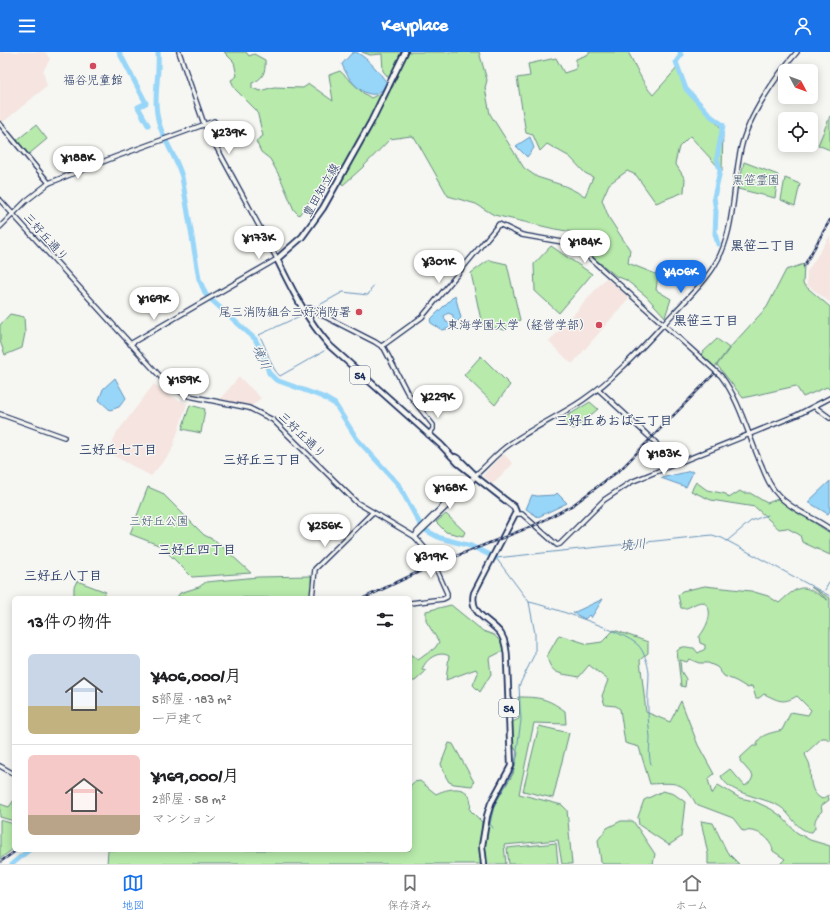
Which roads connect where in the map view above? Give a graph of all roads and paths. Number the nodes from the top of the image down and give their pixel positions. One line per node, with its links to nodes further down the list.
1 (179, 52): 6 (street)
2 (405, 52): 11 (main road, 豊田知立線)
3 (796, 52): 13 (street)
4 (214, 121): 6 (street)
5 (0, 124): 7 (street)
6 (204, 124): 7 (street); 11 (street)
7 (49, 183): 9 (street)
8 (0, 200): 9 (street, 三好丘通り)
9 (12, 214): 10 (street); 14 (street, 三好丘通り)
10 (0, 227)
11 (277, 259): 12 (main road, 54); 14 (street)
12 (302, 309): 15 (street); 21 (main road, 54)
13 (664, 324): 15 (street); 16 (street); 22 (street)
14 (130, 344): 26 (street, 三好丘通り)
15 (382, 346): 21 (street)
16 (598, 389): 24 (street); 25 (street)
17 (830, 398): 18 (street)
18 (815, 407): 20 (street); 22 (street)
19 (0, 414): 23 (street)
20 (830, 418)
21 (428, 434): 25 (main road, 54)
22 (748, 434): 24 (street); 29 (street)
23 (64, 437)
24 (666, 467): 27 (street)
25 (475, 475): 27 (main road, 54); 30 (street)
26 (372, 513): 30 (street, 三好丘通り); 31 (street)
27 (516, 514): 35 (main road, 54)
28 (830, 523): 29 (street)
29 (829, 528)
30 (415, 537): 32 (street, 三好丘通り)
31 (312, 596)
32 (412, 603)
33 (0, 766): 34 (street)
34 (12, 773)
35 (484, 864)

